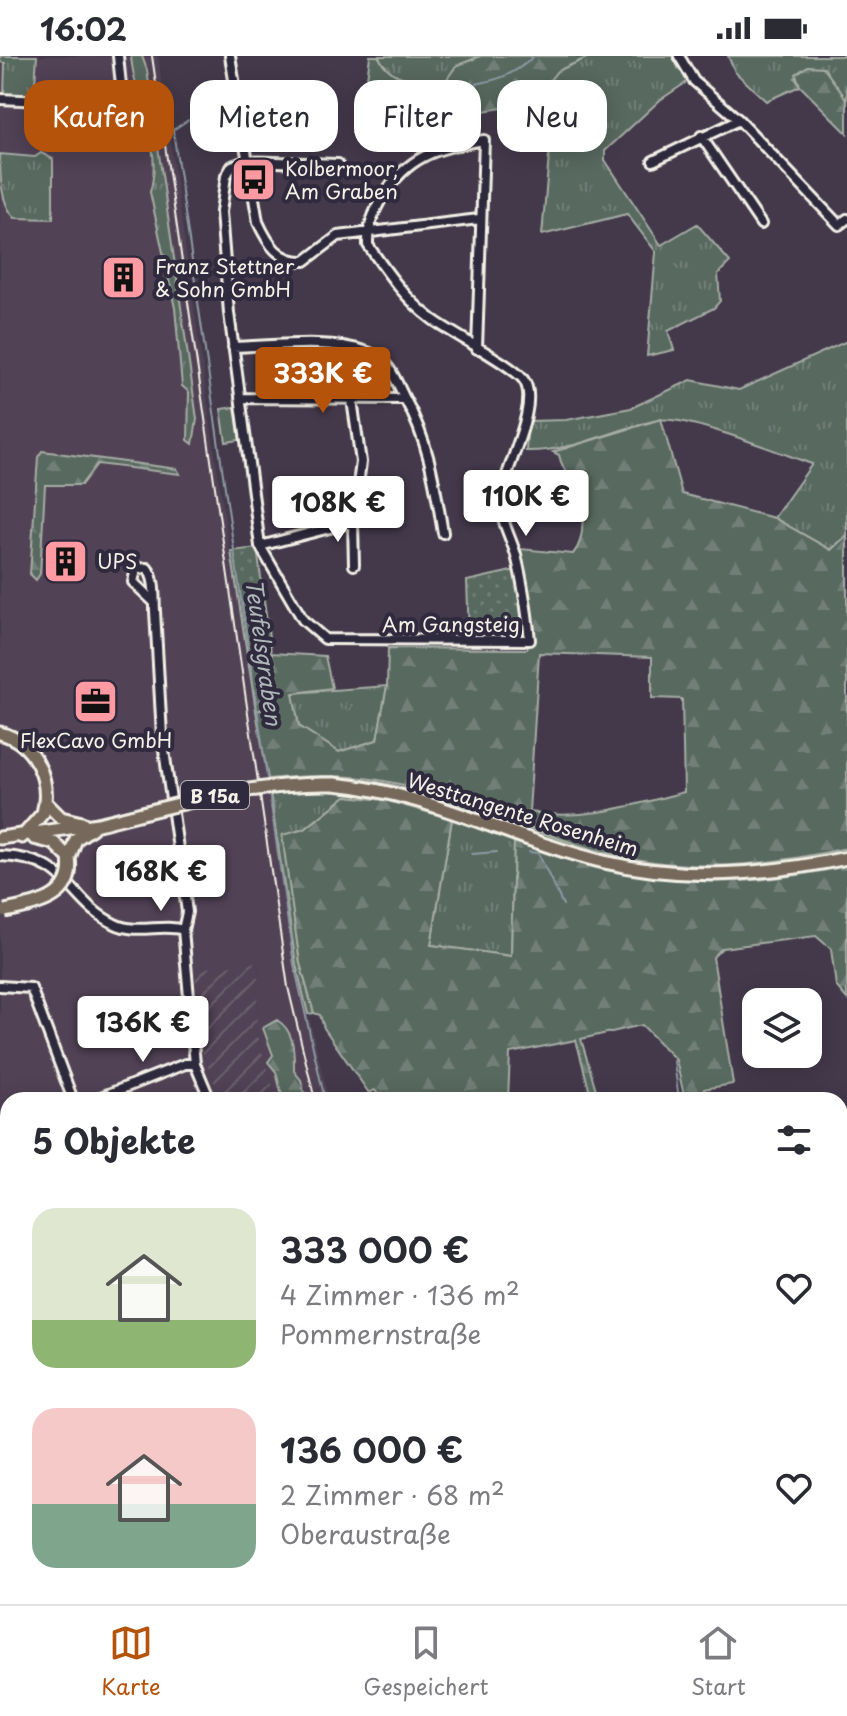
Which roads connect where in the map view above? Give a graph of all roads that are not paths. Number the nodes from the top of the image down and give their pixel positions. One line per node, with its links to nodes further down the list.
1 (118, 56): 5 (street)
2 (230, 56): 4 (street)
3 (679, 56): 6 (street)
4 (233, 80)
5 (0, 99)
6 (739, 120): 7 (street); 13 (street)
7 (701, 136): 10 (street); 14 (street)
8 (244, 152): 9 (street)
9 (245, 161): 11 (street); 15 (street); 16 (street)
10 (653, 161)
11 (338, 164)
12 (479, 219): 15 (street); 15 (street); 17 (street)
13 (847, 219)
14 (761, 224)
15 (368, 234): 17 (street)
16 (233, 347): 18 (street); 19 (street)
17 (477, 349): 23 (street, Am Gangsteig)
18 (240, 398): 20 (street); 23 (street)
19 (405, 399): 20 (street); 22 (street)
20 (352, 400): 21 (street)
21 (353, 522): 23 (street); 24 (street)
22 (443, 533)
23 (260, 546)
24 (354, 565)
25 (154, 602): 35 (street)
26 (4, 734): 27 (highway)
27 (46, 803): 28 (highway); 29 (highway)
28 (98, 824): 29 (highway, Westtangente Rosenheim / B 15a); 32 (highway); 33 (highway, Westtangente Rosenheim / B 15a, bridge)
29 (22, 837): 30 (highway, Westtangente Rosenheim / B 15a); 32 (highway)
30 (0, 838)
31 (0, 856): 35 (street)
32 (69, 858): 34 (highway, bridge)
33 (847, 858)
34 (2, 911)
35 (183, 930): 37 (street)
36 (0, 986): 38 (street)
37 (195, 1064): 39 (street); 40 (street)
38 (70, 1092)
39 (113, 1092)
40 (207, 1092)

